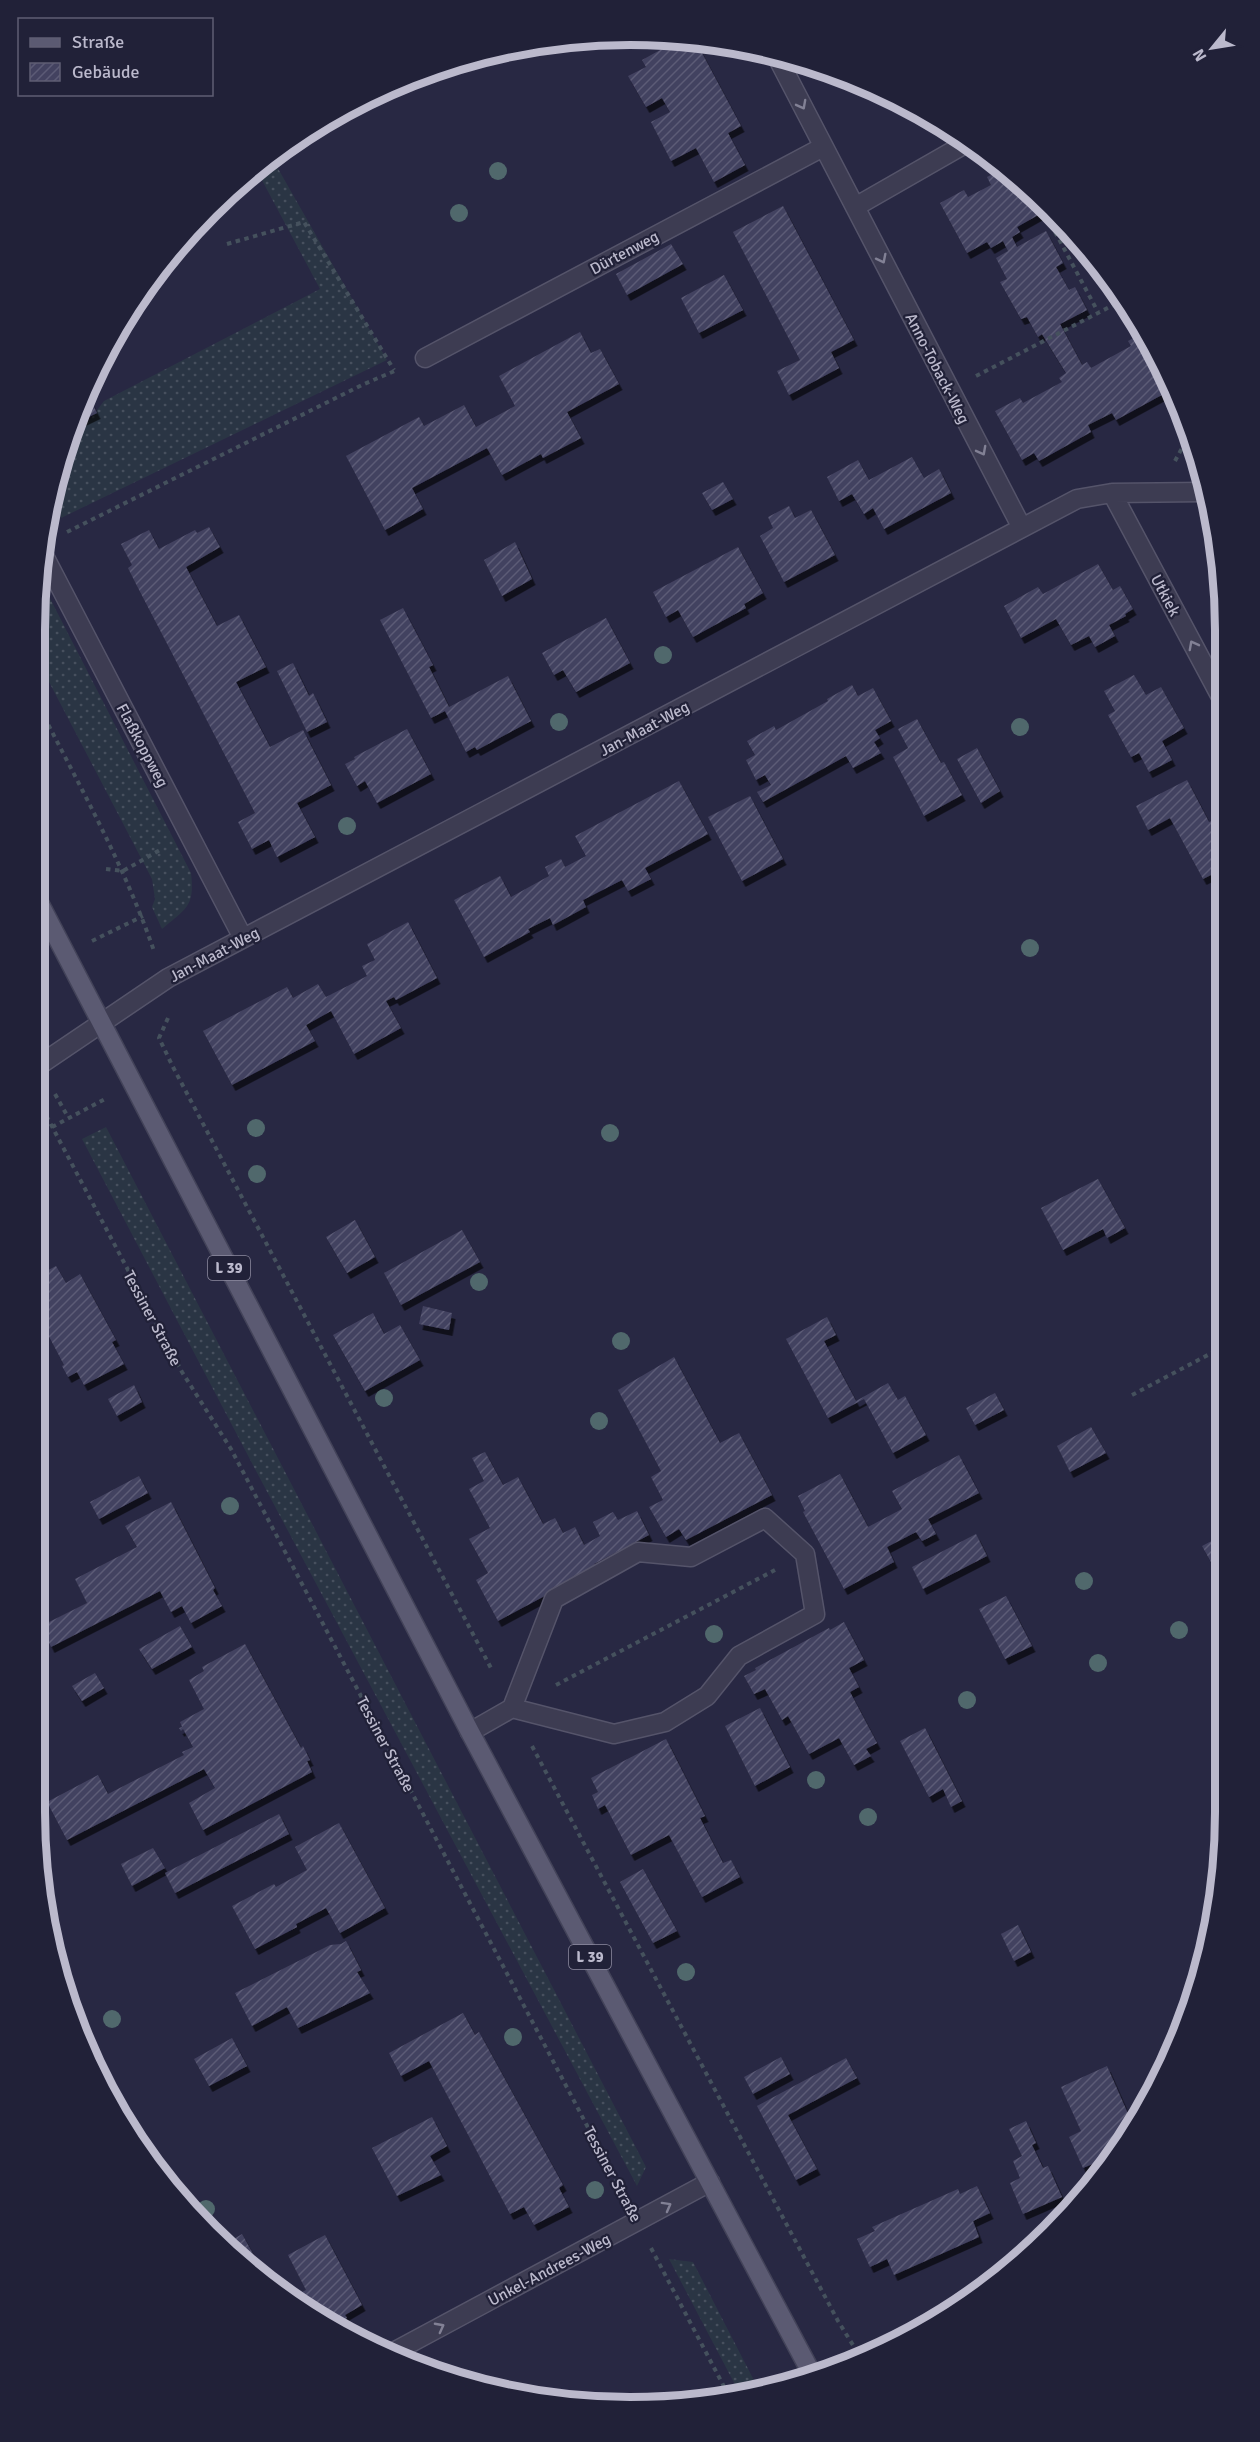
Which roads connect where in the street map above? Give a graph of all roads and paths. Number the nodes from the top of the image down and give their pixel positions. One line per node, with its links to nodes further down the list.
1 (781, 65): 2 (street, Anno-Toback-Weg, one-way to 2)
2 (823, 147): 4 (street, Anno-Toback-Weg); 9 (street, Dürtenweg)
3 (959, 147): 4 (street)
4 (855, 207): 11 (street, Anno-Toback-Weg, one-way to 11)
5 (1056, 229): 8 (path)
6 (227, 244): 10 (path)
7 (1115, 304): 8 (path)
8 (1098, 312): 11 (path)
9 (425, 358): 10 (path)
10 (394, 371): 14 (path)
11 (950, 390): 15 (street, Anno-Toback-Weg, one-way to 15)
12 (1112, 492): 13 (street, Jan-Maat-Weg); 15 (street, Jan-Maat-Weg); 17 (street, Utkiek, one-way to 12)
13 (1198, 492)
14 (83, 524)
15 (1022, 528): 23 (street, Jan-Maat-Weg)
16 (49, 565): 19 (street, Flaßkoppweg)
17 (1215, 685)
18 (45, 718): 21 (path)
19 (190, 834): 21 (path); 23 (street, Flaßkoppweg)
20 (106, 868): 21 (path)
21 (123, 870): 24 (path)
22 (45, 915): 26 (main road, L 39)
23 (243, 938): 26 (street, Jan-Maat-Weg)
24 (151, 942)
25 (168, 1017): 27 (path)
26 (101, 1023): 28 (street, Jan-Maat-Weg); 34 (main road, L 39)
27 (159, 1038)
28 (45, 1061)
29 (45, 1113): 36 (path, Tessiner Straße)
30 (1215, 1351): 31 (path)
31 (1132, 1395)
32 (805, 1554): 33 (path); 33 (street); 33 (street)
33 (512, 1708): 34 (street)
34 (470, 1732): 35 (main road, L 39)
35 (710, 2182): 36 (street, Unkel-Andrees-Weg, one-way to 35); 38 (main road, L 39)
36 (638, 2222): 37 (street, Unkel-Andrees-Weg, one-way to 36); 39 (path, Tessiner Straße)
37 (399, 2349)
38 (809, 2369)
39 (725, 2389)

